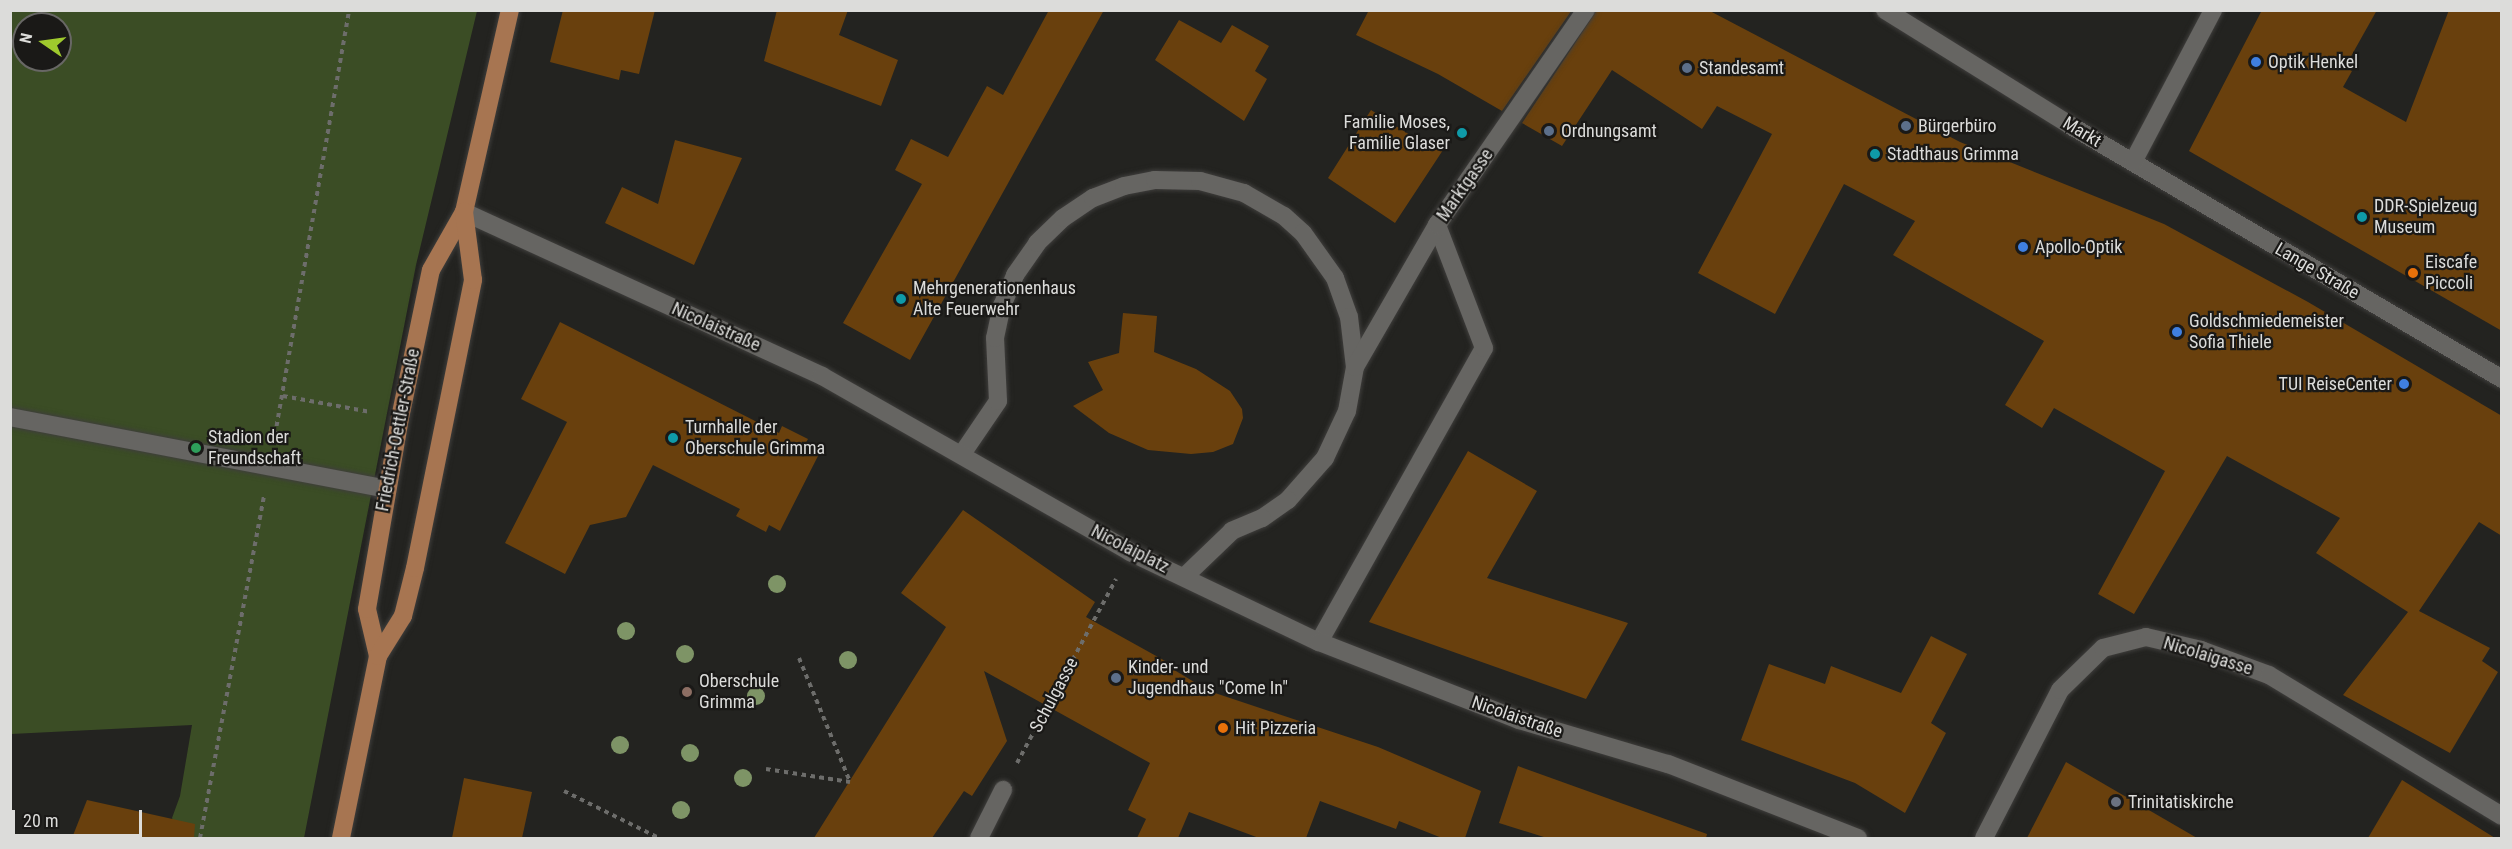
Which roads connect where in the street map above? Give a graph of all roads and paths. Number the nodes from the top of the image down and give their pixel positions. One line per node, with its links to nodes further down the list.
1 (348, 10): 11 (path)
2 (510, 10): 7 (main road, Friedrich-Oettler-Straße)
3 (1586, 10): 8 (street, Marktgasse)
4 (1885, 10): 6 (street, Markt)
5 (2213, 10): 6 (street)
6 (2133, 162): 10 (street, Lange Straße)
7 (464, 212): 13 (main road, Friedrich-Oettler-Straße); 14 (street, Nicolaistraße); 20 (main road, Friedrich-Oettler-Straße)
8 (1437, 225): 9 (street, Marktgasse); 19 (street)
9 (1355, 367): 14 (street, Nicolaiplatz); 18 (street, Nicolaiplatz)
10 (2502, 379)
11 (283, 396): 13 (path); 15 (path)
12 (10, 417): 15 (street)
13 (400, 417): 16 (main road, Friedrich-Oettler-Straße)
14 (962, 454): 17 (street, Nicolaiplatz)
15 (270, 464): 16 (street); 26 (path)
16 (387, 489): 20 (main road, Friedrich-Oettler-Straße)
17 (1130, 552): 18 (street, Nicolaiplatz); 23 (path, Schulgasse)
18 (1184, 577): 19 (street, Nicolaistraße)
19 (1319, 642): 30 (street, Nicolaistraße)
20 (378, 656): 27 (main road, Friedrich-Oettler-Straße)
21 (799, 658): 22 (path)
22 (766, 769)
23 (1003, 790): 29 (street)
24 (564, 791): 28 (path)
25 (2502, 816): 31 (street, Nicolaigasse)
26 (200, 838)
27 (341, 838)
28 (659, 838)
29 (979, 838)
30 (1858, 838)
31 (1984, 838)

